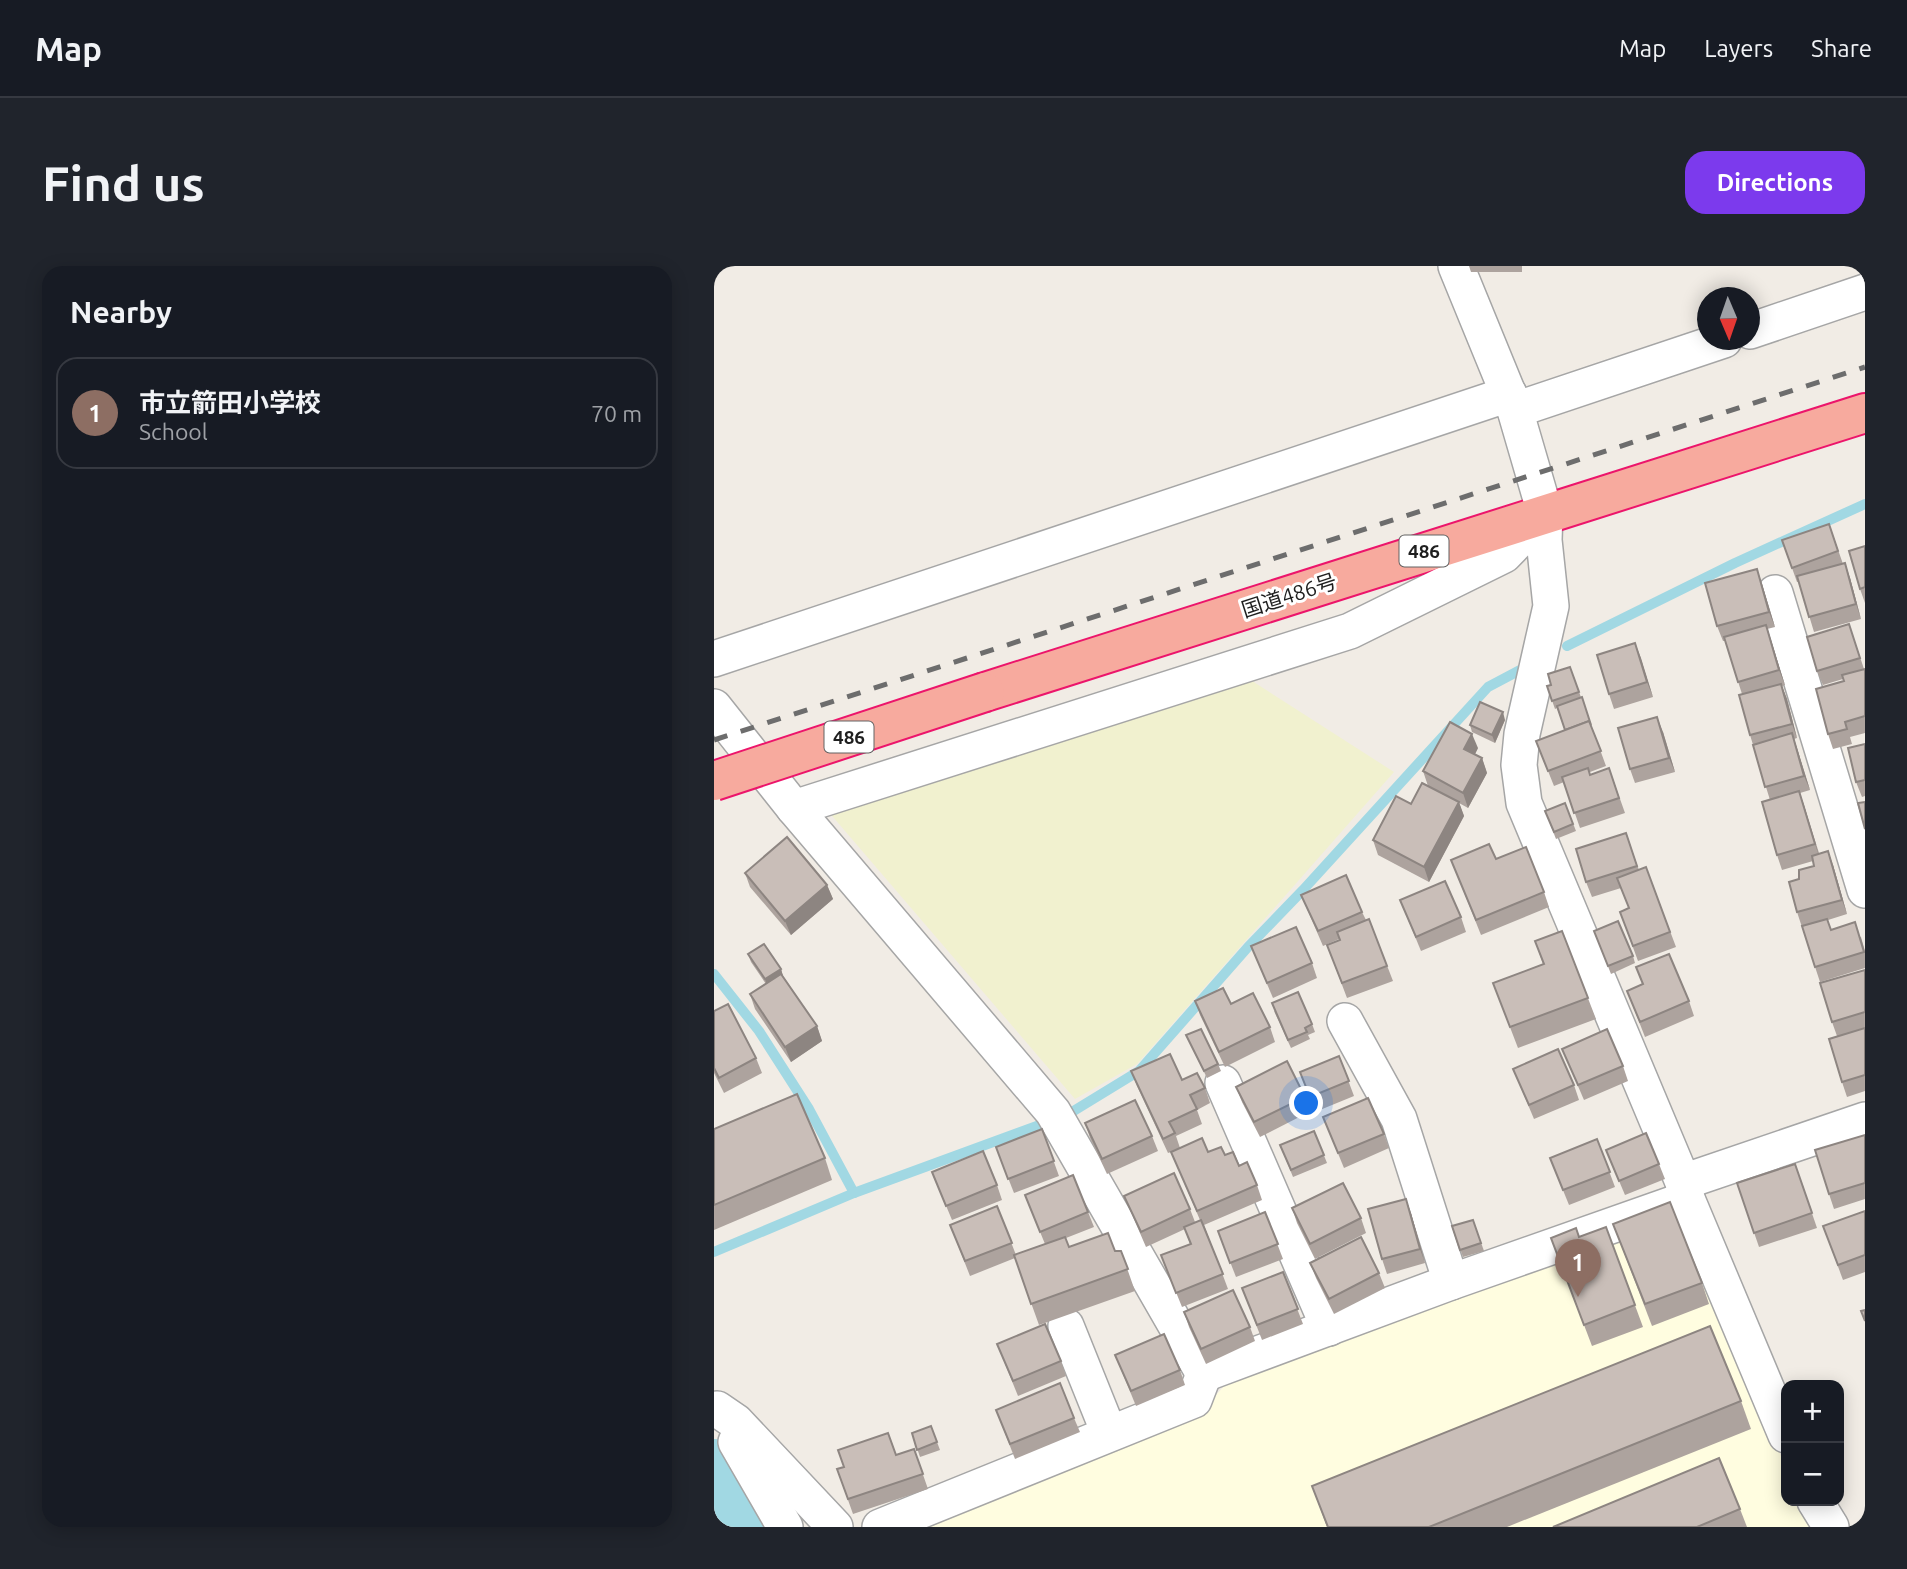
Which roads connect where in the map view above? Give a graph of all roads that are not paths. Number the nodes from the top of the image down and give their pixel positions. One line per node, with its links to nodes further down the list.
1 (1456, 266): 5 (street)
2 (1865, 292): 3 (street)
3 (1760, 327)
4 (1697, 348): 5 (street)
5 (1512, 402): 7 (street); 9 (street)
6 (1865, 413): 7 (highway, 国道486号 / 486)
7 (1545, 513): 11 (highway, 国道486号 / 486, bridge); 12 (street); 17 (street)
8 (1774, 593): 13 (street)
9 (714, 659)
10 (714, 707): 12 (street)
11 (714, 782)
12 (794, 808): 21 (street)
13 (1865, 890)
14 (1345, 1021): 18 (street)
15 (1223, 1083): 20 (street)
16 (1865, 1119): 17 (street)
17 (1685, 1190): 18 (street); 23 (street)
18 (1451, 1282): 20 (street)
19 (1066, 1326): 24 (street)
20 (1329, 1328): 21 (street)
21 (1204, 1374): 24 (street)
22 (715, 1410): 26 (street); 27 (street)
23 (1781, 1423)
24 (1109, 1433): 28 (street)
25 (1818, 1506): 29 (street)
26 (785, 1527)
27 (835, 1527)
28 (880, 1527)
29 (1831, 1527)

